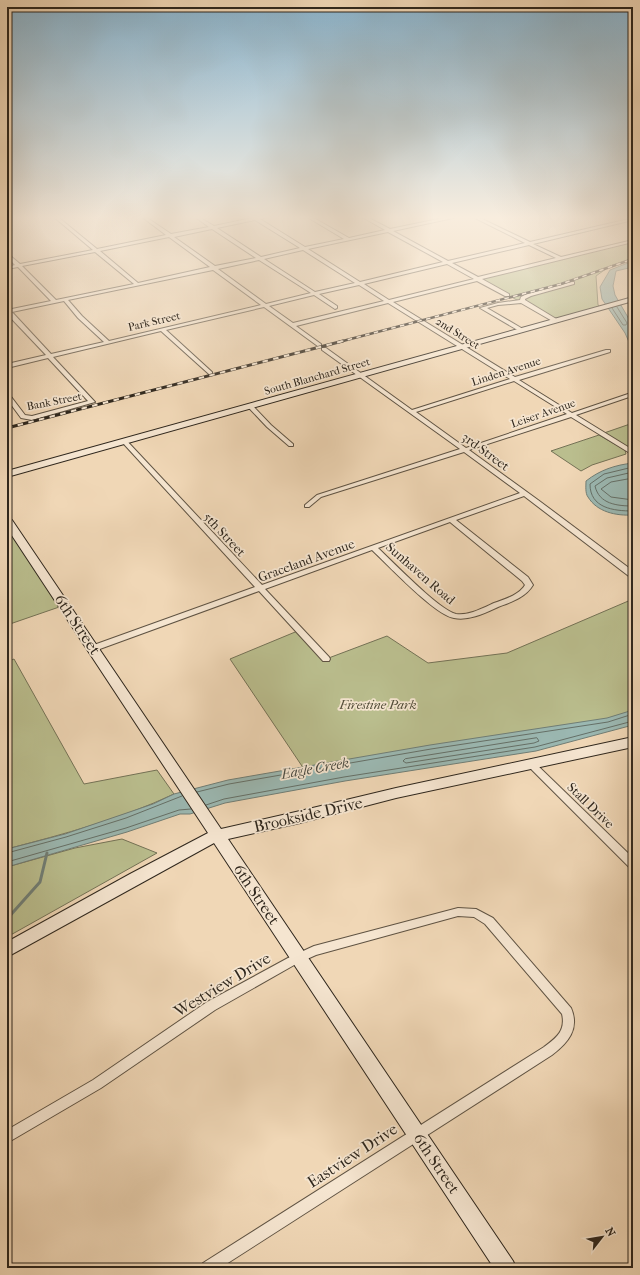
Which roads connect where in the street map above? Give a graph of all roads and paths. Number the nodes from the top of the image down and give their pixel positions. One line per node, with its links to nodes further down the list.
1 (30, 276): 20 (street)
2 (128, 276): 13 (street)
3 (173, 276): 13 (street)
4 (226, 276): 21 (street)
5 (288, 276): 14 (street)
6 (349, 276): 11 (street, 2nd Street)
7 (387, 276): 11 (street, Park Street)
8 (474, 276): 10 (street)
9 (489, 276): 10 (street)
10 (479, 279): 15 (street); 18 (street)
11 (359, 283): 14 (street, Park Street); 18 (street, 2nd Street)
12 (572, 283): 19 (street)
13 (137, 284): 16 (street)
14 (313, 293): 21 (street, Park Street); 22 (street)
15 (507, 295)
16 (65, 300): 20 (street); 28 (street)
17 (631, 300): 24 (street, South Blanchard Street)
18 (389, 301): 25 (street); 30 (street, 2nd Street)
19 (522, 301): 24 (street); 27 (street)
20 (55, 302): 23 (street)
21 (265, 305): 25 (street); 26 (street, Park Street)
22 (335, 307)
23 (8, 312): 33 (street)
24 (556, 321): 27 (street, South Blanchard Street)
25 (292, 325): 29 (street)
26 (162, 329): 28 (street, Park Street); 35 (street)
27 (522, 330): 30 (street, South Blanchard Street)
28 (107, 342): 33 (street, Park Street)
29 (319, 344)
30 (462, 347): 36 (street, South Blanchard Street); 37 (street, 2nd Street)
31 (324, 349): 36 (street, 3rd Street)
32 (608, 351): 37 (street, Linden Avenue)
33 (49, 356): 34 (street, Park Street); 38 (street, Bank Street)
34 (7, 366)
35 (210, 373)
36 (361, 375): 40 (street, South Blanchard Street); 41 (street, 3rd Street)
37 (514, 380): 41 (street, Linden Avenue); 42 (street, 2nd Street)
38 (7, 395)
39 (630, 395): 42 (street, Leiser Avenue)
40 (250, 406): 43 (street, South Blanchard Street); 44 (street)
41 (411, 412): 45 (street, 3rd Street)
42 (570, 414): 45 (street, Leiser Avenue); 46 (street, 2nd Street)
43 (124, 441): 47 (street, South Blanchard Street); 54 (street, 5th Street)
44 (291, 445)
45 (463, 450): 48 (street, 3rd Street); 49 (street, Leiser Avenue)
46 (633, 453)
47 (7, 474)
48 (525, 493): 51 (street, Graceland Avenue); 53 (street, 3rd Street)
49 (308, 506)
50 (7, 520): 55 (street, 6th Street)
51 (452, 520): 52 (street, Graceland Avenue); 52 (street, Sunhaven Road)
52 (374, 548): 54 (street, Graceland Avenue)
53 (633, 575)
54 (260, 589): 55 (street, Graceland Avenue); 56 (street, 5th Street)
55 (94, 648): 59 (street, 6th Street)
56 (326, 659)
57 (633, 742): 58 (street, Brookside Drive)
58 (531, 764): 59 (street, Brookside Drive); 60 (street, Stall Drive)
59 (218, 835): 61 (street, Brookside Drive); 62 (street, 6th Street)
60 (633, 864)
61 (7, 950)
62 (299, 958): 63 (street, Westview Drive); 64 (street, 6th Street); 65 (street, Westview Drive)
63 (569, 1027): 64 (street, Eastview Drive)
64 (417, 1134): 66 (street, Eastview Drive); 67 (street, 6th Street)
65 (7, 1137)
66 (208, 1268)
67 (506, 1268)

